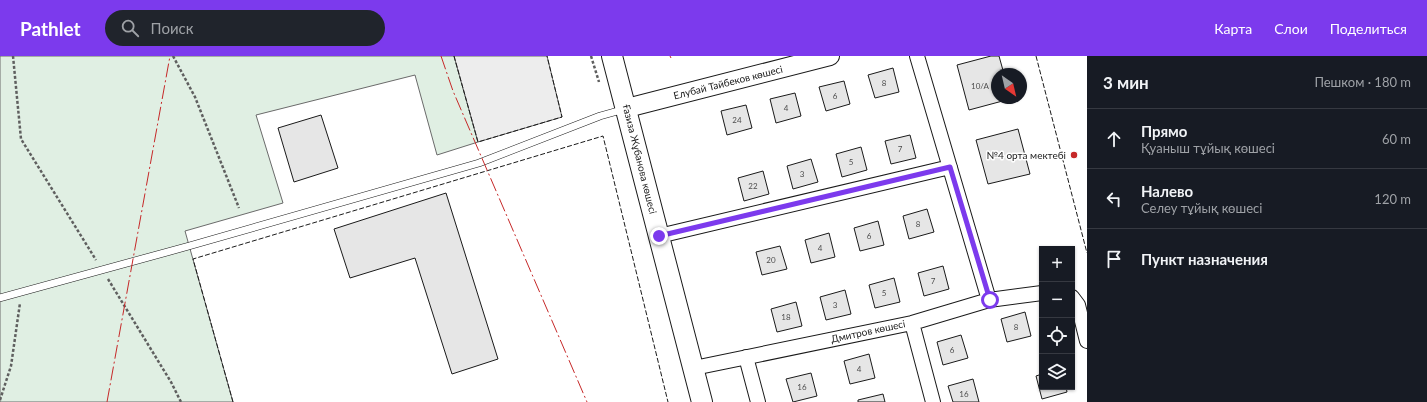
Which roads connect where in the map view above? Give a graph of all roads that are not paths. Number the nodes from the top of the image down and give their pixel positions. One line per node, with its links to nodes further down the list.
1 (612, 56): 4 (main road, Ғазиза Жұбанова көшесі)
2 (830, 56): 4 (street, Елубай Тайбеков көшесі)
3 (917, 56): 5 (street)
4 (627, 108): 6 (main road, Ғазиза Жұбанова көшесі); 8 (lane)
5 (950, 167): 6 (street); 9 (street)
6 (659, 236): 14 (main road, Ғазиза Жұбанова көшесі)
7 (1039, 293): 9 (street, Дмитров көшесі)
8 (0, 298)
9 (990, 300): 11 (street, Дмитров көшесі)
10 (1075, 301): 12 (street)
11 (912, 323): 13 (street, Дмитров көшесі); 17 (street)
12 (1087, 341)
13 (746, 357): 14 (street, Дмитров көшесі); 16 (street)
14 (694, 368): 15 (main road, Ғазиза Жұбанова көшесі)
15 (702, 402)
16 (758, 402)
17 (933, 402)

